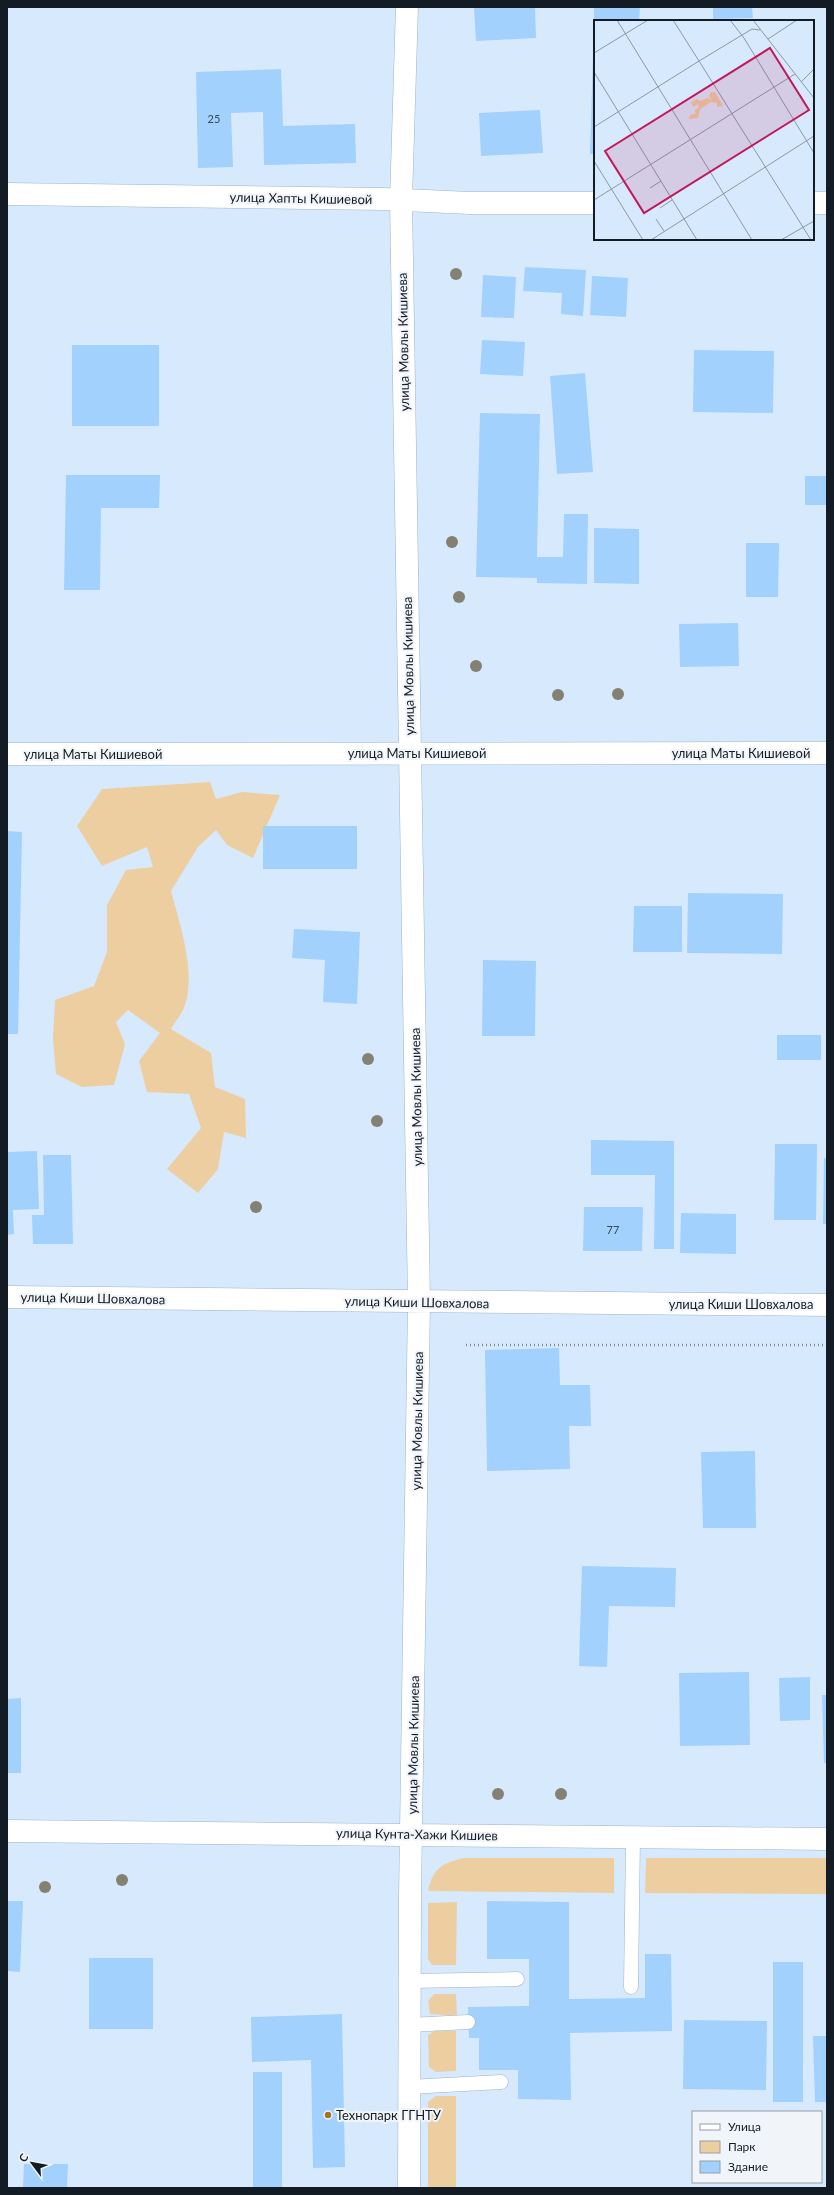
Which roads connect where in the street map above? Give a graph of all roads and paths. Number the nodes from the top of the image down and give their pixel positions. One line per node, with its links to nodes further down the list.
1 (407, 7): 3 (street, улица Мовлы Кишиева)
2 (7, 194): 3 (street, улица Хапты Кишиевой)
3 (400, 200): 4 (street, улица Хапты Кишиевой); 7 (street, улица Мовлы Кишиева)
4 (594, 203)
5 (814, 203): 6 (street)
6 (827, 203)
7 (409, 753): 8 (street, улица Маты Кишиевой); 9 (street, улица Маты Кишиевой); 11 (street, улица Мовлы Кишиева)
8 (827, 753)
9 (7, 754)
10 (7, 1297): 11 (street, улица Киши Шовхалова)
11 (418, 1302): 12 (street, улица Киши Шовхалова); 16 (street, улица Мовлы Кишиева)
12 (827, 1305)
13 (466, 1345): 14 (path)
14 (827, 1345)
15 (7, 1831): 16 (street, улица Кунта-Хажи Кишиев)
16 (412, 1834): 17 (street, улица Кунта-Хажи Кишиев); 20 (street, улица Мовлы Кишиева)
17 (634, 1837): 18 (street, улица Кунта-Хажи Кишиев); 21 (lane)
18 (827, 1839)
19 (517, 1979): 20 (lane)
20 (410, 1981): 23 (street, улица Мовлы Кишиева)
21 (631, 1987)
22 (468, 2022): 23 (lane)
23 (410, 2024): 25 (street, улица Мовлы Кишиева)
24 (501, 2082): 25 (lane)
25 (409, 2086): 26 (street, улица Мовлы Кишиева)
26 (409, 2188)

